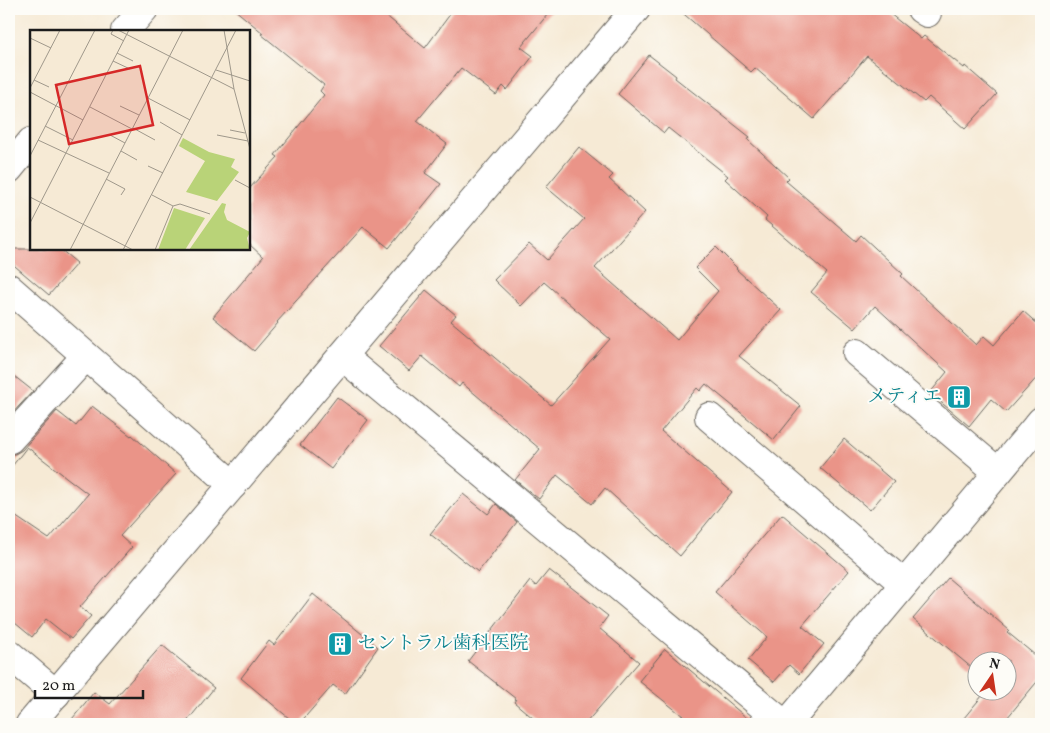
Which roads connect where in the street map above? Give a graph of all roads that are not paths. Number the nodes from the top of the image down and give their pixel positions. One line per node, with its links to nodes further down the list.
1 (144, 9): 3 (street)
2 (636, 9): 9 (street)
3 (126, 30)
4 (30, 143): 5 (street)
5 (9, 169)
6 (9, 288): 8 (street)
7 (857, 353): 13 (street)
8 (86, 356): 12 (street); 14 (street)
9 (342, 356): 14 (street); 18 (street)
10 (709, 417): 15 (street)
11 (1041, 421): 13 (street)
12 (10, 439)
13 (998, 472): 15 (street)
14 (233, 485): 17 (street)
15 (904, 584): 18 (street)
16 (9, 654): 17 (street)
17 (56, 694): 19 (street)
18 (794, 722)
19 (30, 724)

